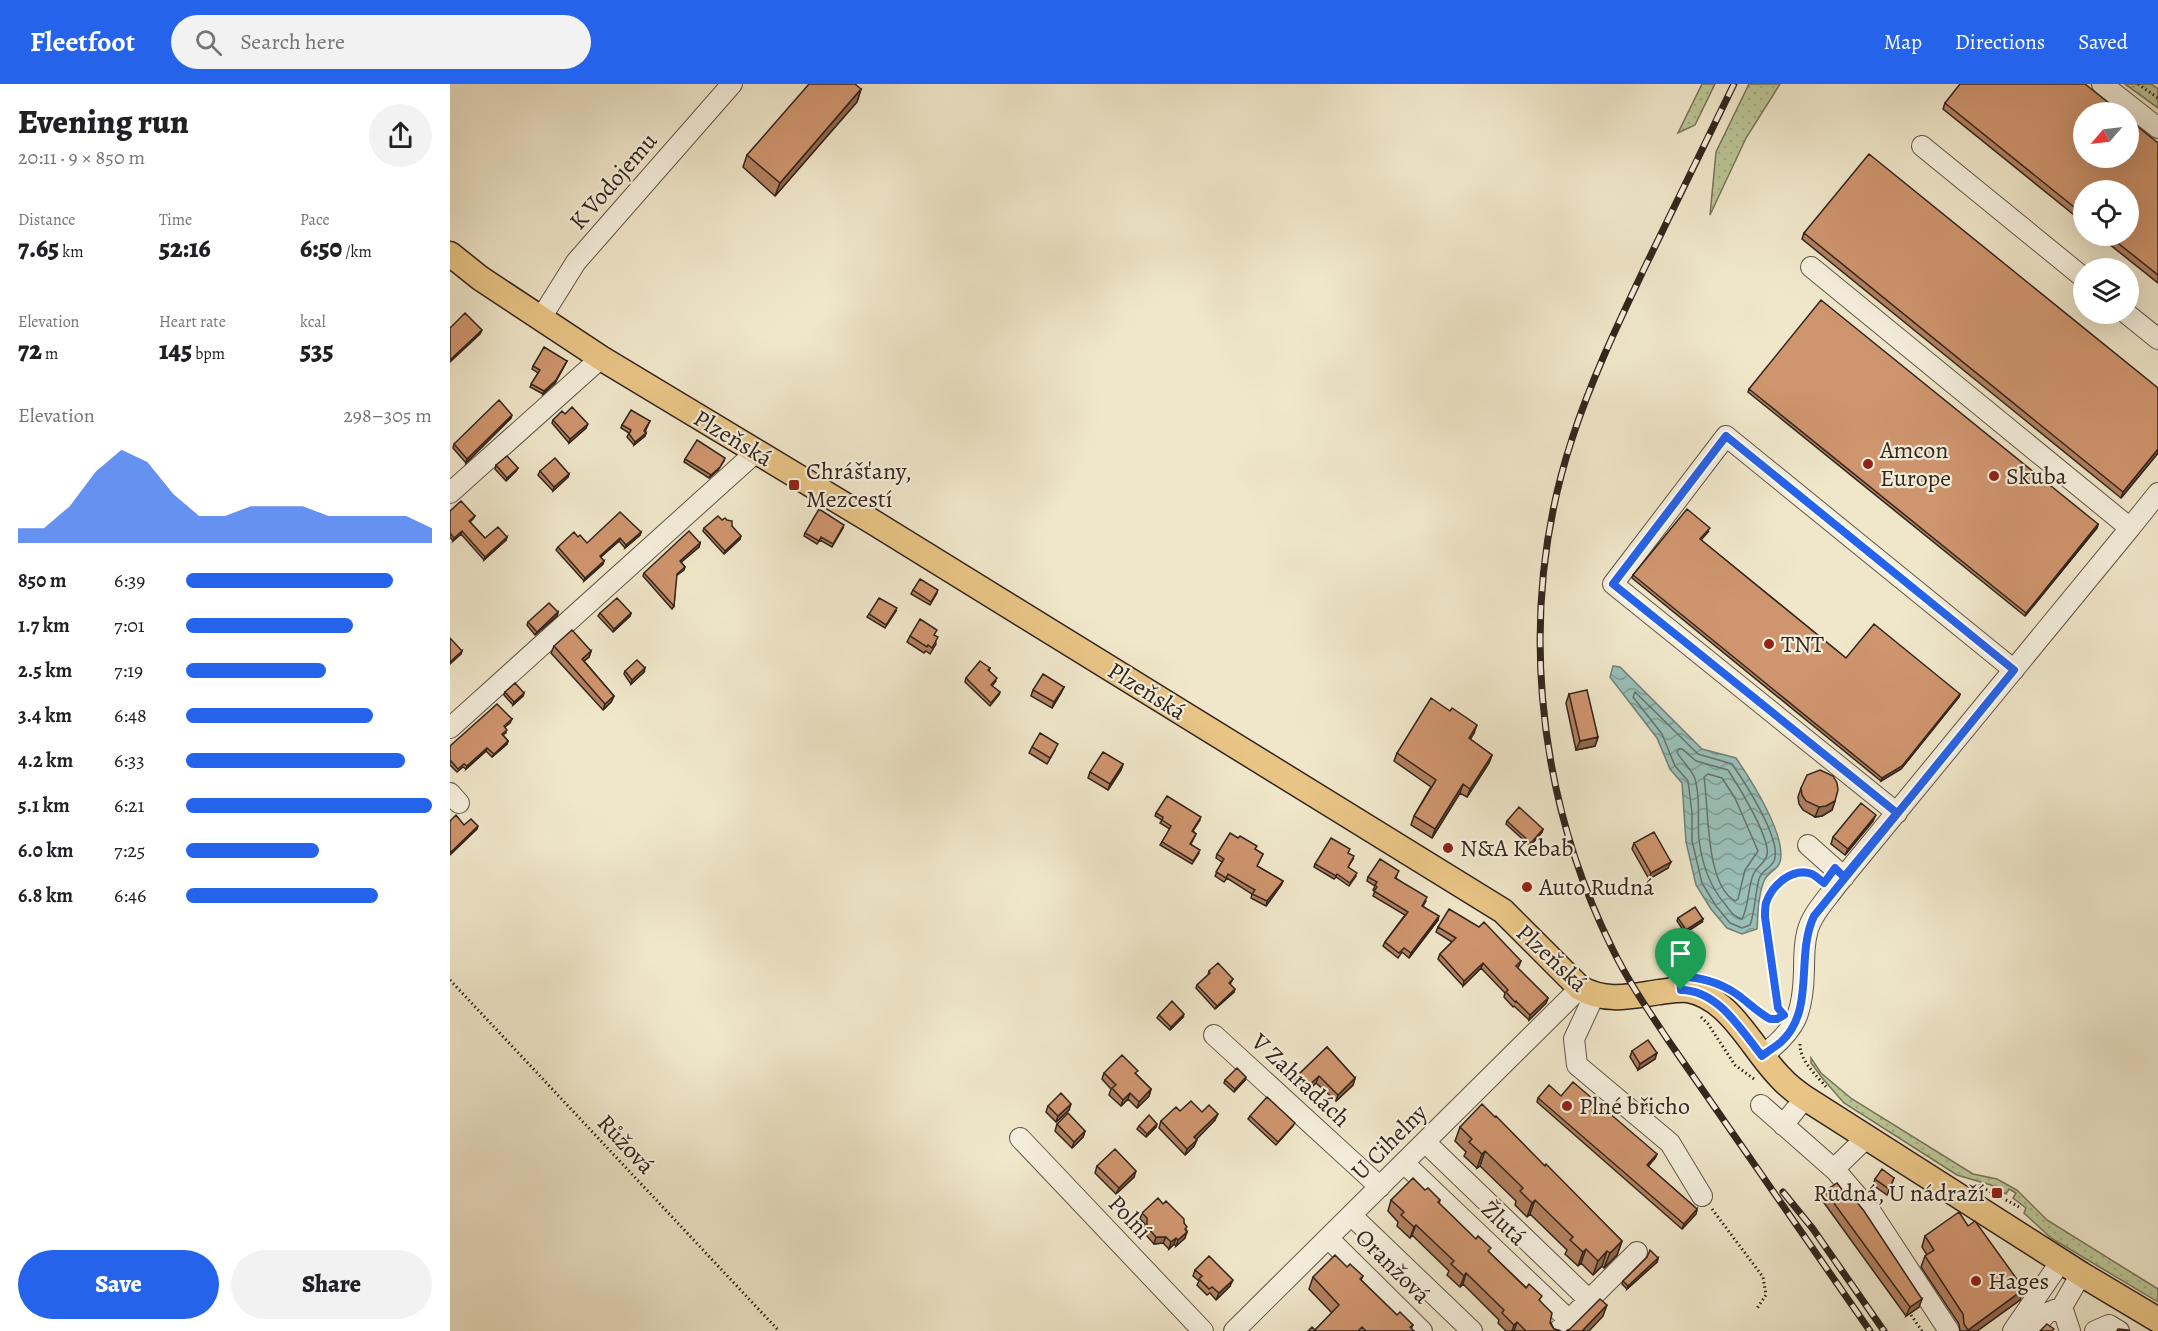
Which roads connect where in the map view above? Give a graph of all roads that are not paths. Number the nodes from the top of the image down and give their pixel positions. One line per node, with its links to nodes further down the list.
1 (732, 84): 8 (street, K Vodojemu)
2 (2102, 84): 3 (street)
3 (2158, 128)
4 (1922, 146): 7 (street)
5 (450, 254): 8 (main road, Plzeňská)
6 (1811, 267): 15 (street)
7 (2073, 269)
8 (541, 318): 11 (main road, Plzeňská)
9 (2139, 324): 10 (street)
10 (2158, 339)
11 (602, 358): 12 (main road, Plzeňská); 13 (street)
12 (756, 452): 17 (street); 23 (main road, Plzeňská)
13 (450, 493)
14 (2158, 493): 15 (street)
15 (2130, 528): 16 (street)
16 (2014, 670): 18 (street); 18 (street)
17 (450, 728)
18 (1897, 813): 20 (street)
19 (1808, 845): 20 (street)
20 (1837, 878): 25 (street)
21 (1672, 948): 22 (street)
22 (1681, 990): 23 (main road, Plzeňská); 25 (main road, Plzeňská)
23 (1587, 992): 31 (street, U Cihelny); 35 (street)
24 (1214, 1035): 34 (street, V Zahradách)
25 (1762, 1056): 26 (main road, Plzeňská)
26 (1819, 1100): 28 (street); 30 (main road, Plzeňská)
27 (1761, 1105): 28 (street)
28 (1783, 1125): 33 (street)
29 (1020, 1138): 44 (street, Polní)
30 (1866, 1138): 33 (street); 39 (main road, Plzeňská)
31 (1425, 1142): 32 (street, U Cihelny); 40 (street, Žlutá)
32 (1404, 1163): 34 (street, U Cihelny); 43 (street, Žlutá)
33 (1834, 1169): 48 (street)
34 (1380, 1187): 36 (street, U Cihelny)
35 (1702, 1196)
36 (1351, 1215): 37 (street, U Cihelny); 47 (street)
37 (1328, 1238): 45 (street, U Cihelny); 46 (street, Oranžová)
38 (1636, 1252): 40 (street, Žlutá)
39 (2071, 1267): 41 (street); 42 (main road, Plzeňská); 49 (street)
40 (1588, 1299): 43 (street, Žlutá)
41 (2062, 1307): 50 (street); 51 (street)
42 (2158, 1320)
43 (1563, 1326)
44 (1203, 1331)
45 (1234, 1331)
46 (1422, 1331)
47 (1472, 1331)
48 (1949, 1331)
49 (2013, 1331)
50 (2031, 1331)
51 (2070, 1331)
52 (2095, 1331): 53 (street)
53 (2119, 1331)

